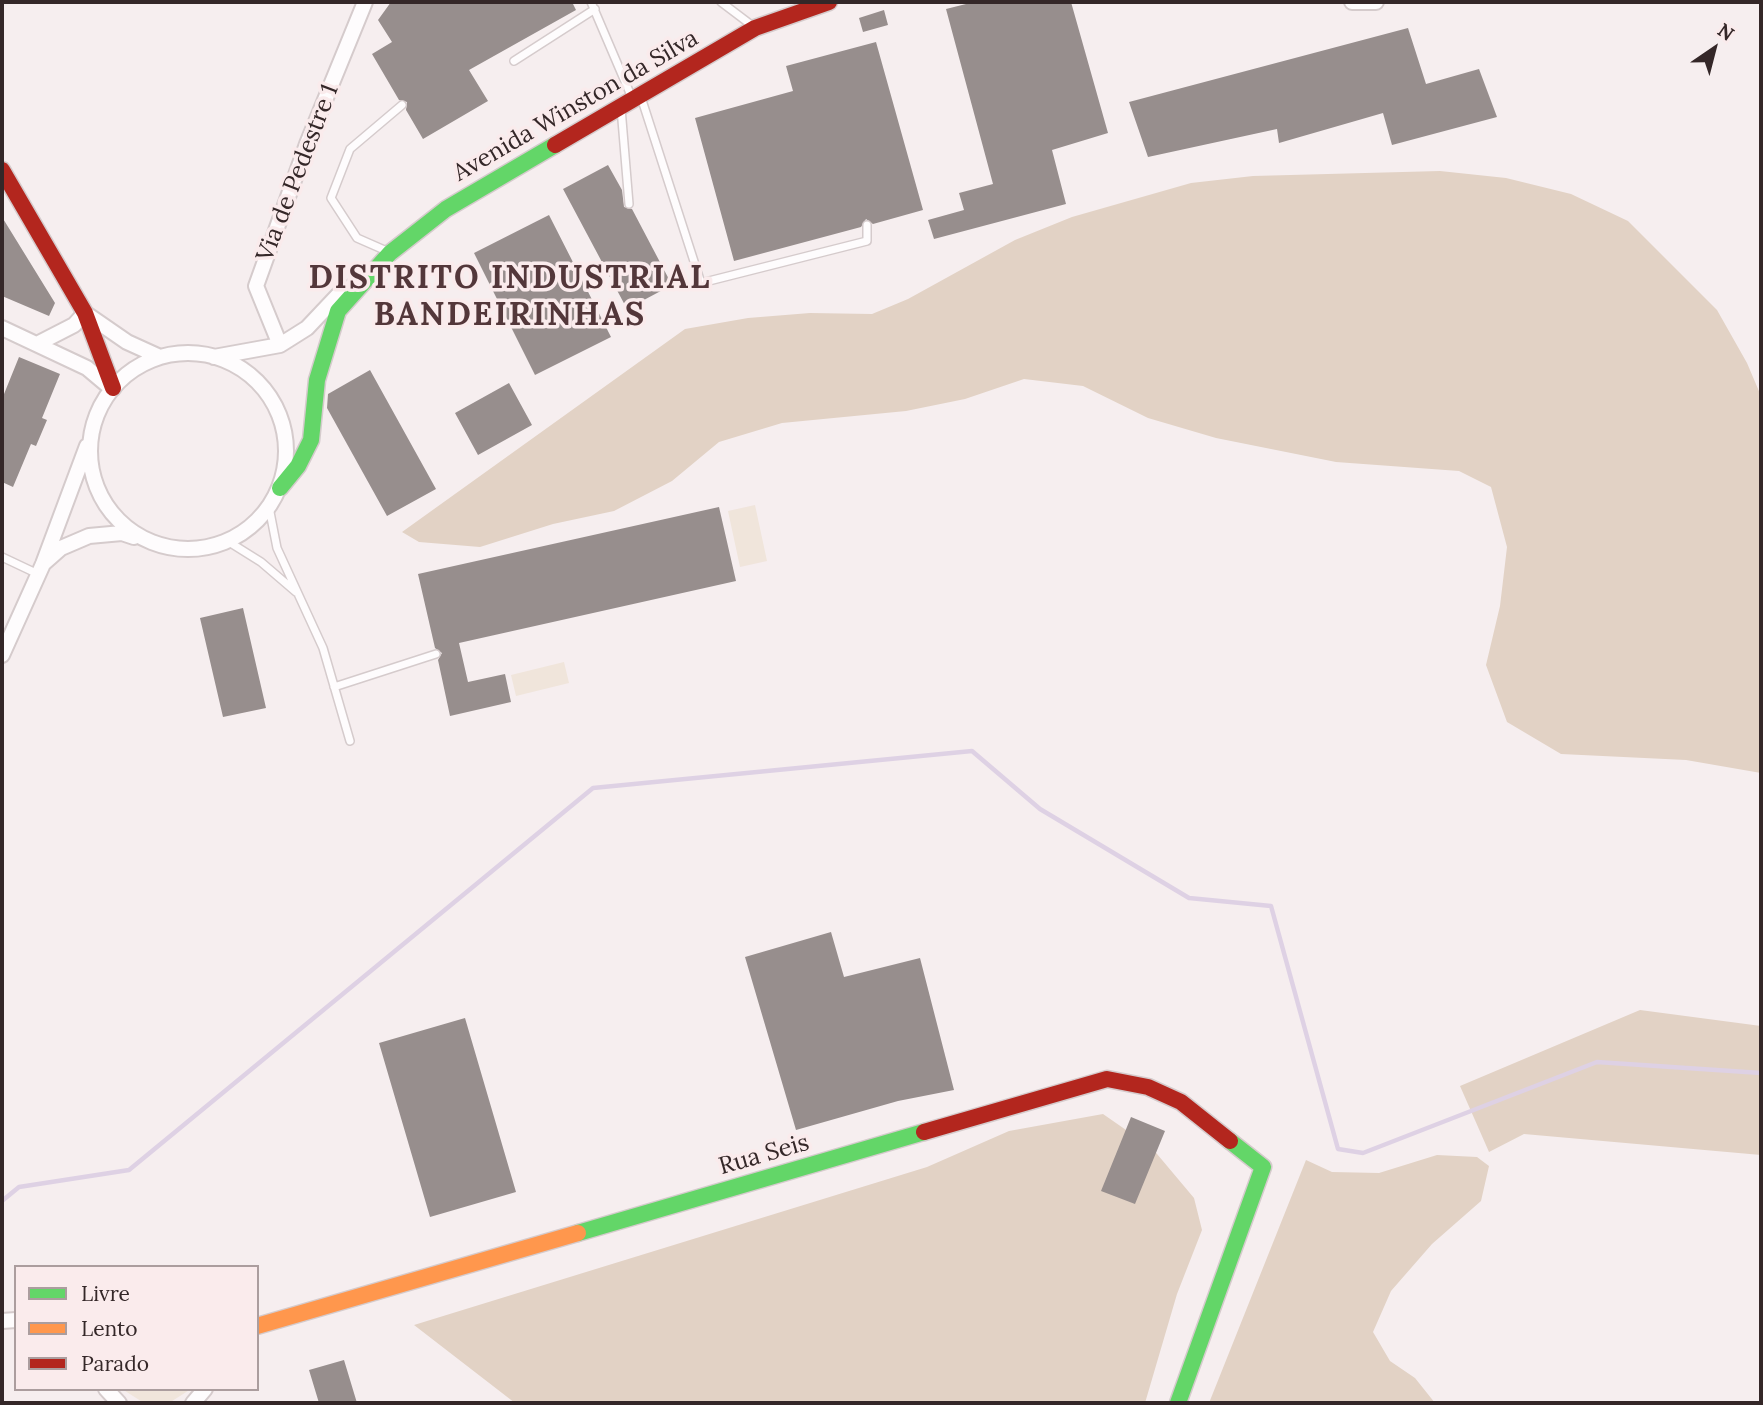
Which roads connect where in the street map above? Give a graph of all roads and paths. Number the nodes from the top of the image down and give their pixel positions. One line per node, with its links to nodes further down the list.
1 (365, 2): 19 (street, Via de Pedestre 1)
2 (721, 2): 7 (lane)
3 (829, 2): 7 (street, Avenida Winston da Silva)
4 (1352, 2): 5 (street)
5 (1376, 2)
6 (593, 5): 8 (lane); 9 (lane)
7 (755, 28): 9 (street, Avenida Winston da Silva)
8 (514, 61)
9 (632, 101): 12 (lane); 13 (lane); 14 (street, Avenida Winston da Silva)
10 (402, 105): 14 (lane)
11 (4, 180): 16 (street)
12 (629, 204)
13 (867, 225)
14 (390, 253): 15 (street, Avenida Winston da Silva)
15 (365, 280): 19 (street); 24 (street, Avenida Winston da Silva)
16 (85, 313): 18 (street); 20 (street); 22 (street)
17 (2, 328): 18 (street)
18 (37, 344): 22 (street)
19 (280, 345): 21 (street)
20 (160, 357): 21 (street); 22 (street)
21 (214, 357): 24 (street)
22 (112, 388): 23 (street)
23 (90, 437): 27 (street); 29 (street)
24 (280, 488): 25 (street)
25 (269, 507): 26 (street); 30 (lane)
26 (229, 541): 27 (street); 30 (lane)
27 (150, 542): 29 (street)
28 (2, 557): 29 (lane)
29 (41, 569): 32 (street)
30 (299, 595): 33 (lane)
31 (436, 654): 33 (lane)
32 (2, 655)
33 (334, 687): 34 (lane)
34 (350, 741)
35 (259, 1325): 36 (street, Rua Seis)
36 (1178, 1403)

